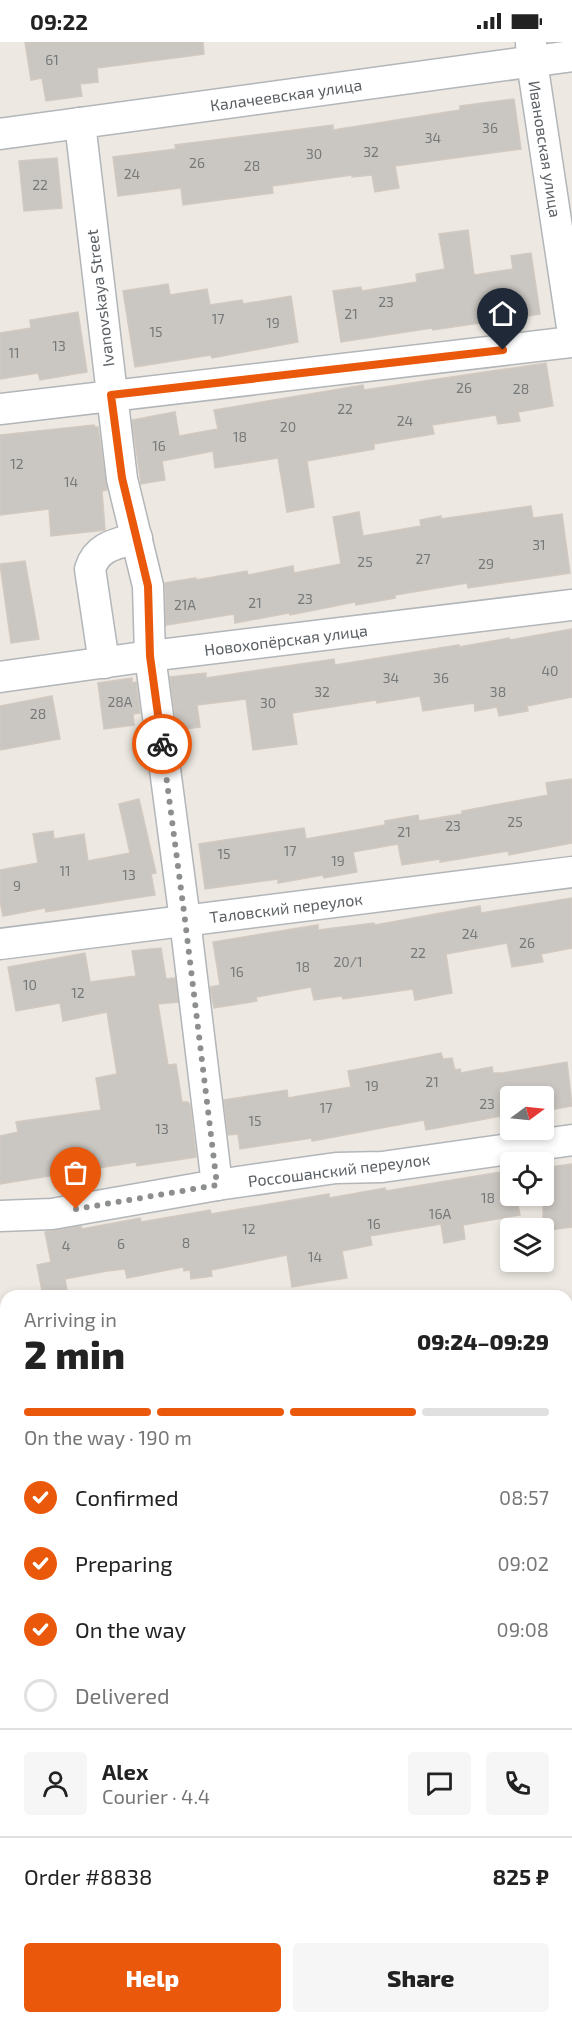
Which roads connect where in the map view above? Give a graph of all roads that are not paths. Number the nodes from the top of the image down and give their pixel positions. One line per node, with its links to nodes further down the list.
1 (532, 52): 2 (street, Калачеевская улица); 3 (street, Калачеевская улица); 5 (street, Ивановская улица)
2 (572, 56)
3 (80, 123): 4 (street, Калачеевская улица); 7 (street, Ivanovskaya Street)
4 (0, 134)
5 (572, 327)
6 (572, 342): 7 (street)
7 (111, 395): 8 (street); 9 (street, Ivanovskaya Street)
8 (0, 409)
9 (137, 538): 11 (street, Ivanovskaya Street); 12 (street)
10 (572, 604): 11 (street, Новохопёрская улица)
11 (150, 656): 12 (street, Новохопёрская улица); 15 (street, Ivanovskaya Street)
12 (104, 663): 13 (street, Новохопёрская улица)
13 (0, 677)
14 (572, 872): 15 (street, Таловский переулок)
15 (185, 920): 16 (street, Таловский переулок); 18 (street, Ivanovskaya Street)
16 (0, 944)
17 (572, 1140): 18 (street, Россошанский переулок)
18 (217, 1185): 19 (street, Россошанский переулок)
19 (0, 1216)

